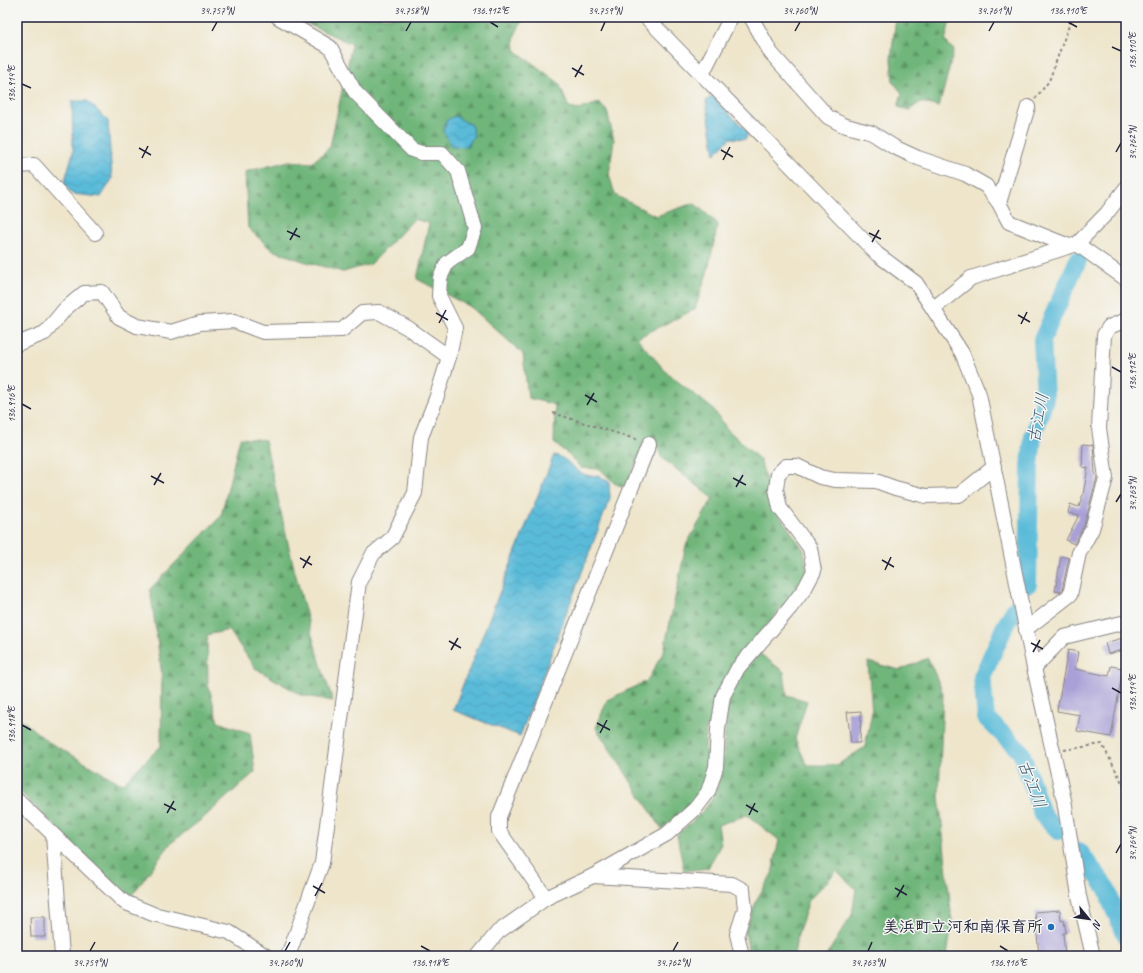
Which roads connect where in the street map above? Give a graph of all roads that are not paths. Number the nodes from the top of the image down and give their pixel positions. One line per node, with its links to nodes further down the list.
1 (278, 17): 16 (street)
2 (646, 17): 5 (street)
3 (731, 17): 5 (street)
4 (751, 17): 9 (street)
5 (702, 74): 13 (street)
6 (1028, 107): 9 (street)
7 (17, 166): 10 (street)
8 (1126, 188): 11 (street)
9 (999, 202): 11 (street)
10 (95, 233)
11 (1073, 245): 12 (street); 13 (street)
12 (1126, 279)
13 (934, 308): 18 (street)
14 (1126, 320): 20 (street)
15 (17, 344): 16 (street)
16 (449, 357): 28 (street)
17 (649, 444): 25 (street)
18 (994, 467): 20 (street); 24 (street)
19 (1126, 622): 21 (street)
20 (1026, 628): 21 (street)
21 (1034, 668): 31 (street)
22 (17, 800): 23 (street)
23 (53, 835): 26 (street); 27 (street)
24 (593, 876): 25 (street); 30 (street)
25 (546, 898): 29 (street)
26 (62, 956)
27 (266, 956)
28 (288, 956)
29 (478, 956)
30 (742, 956)
31 (1093, 956)

